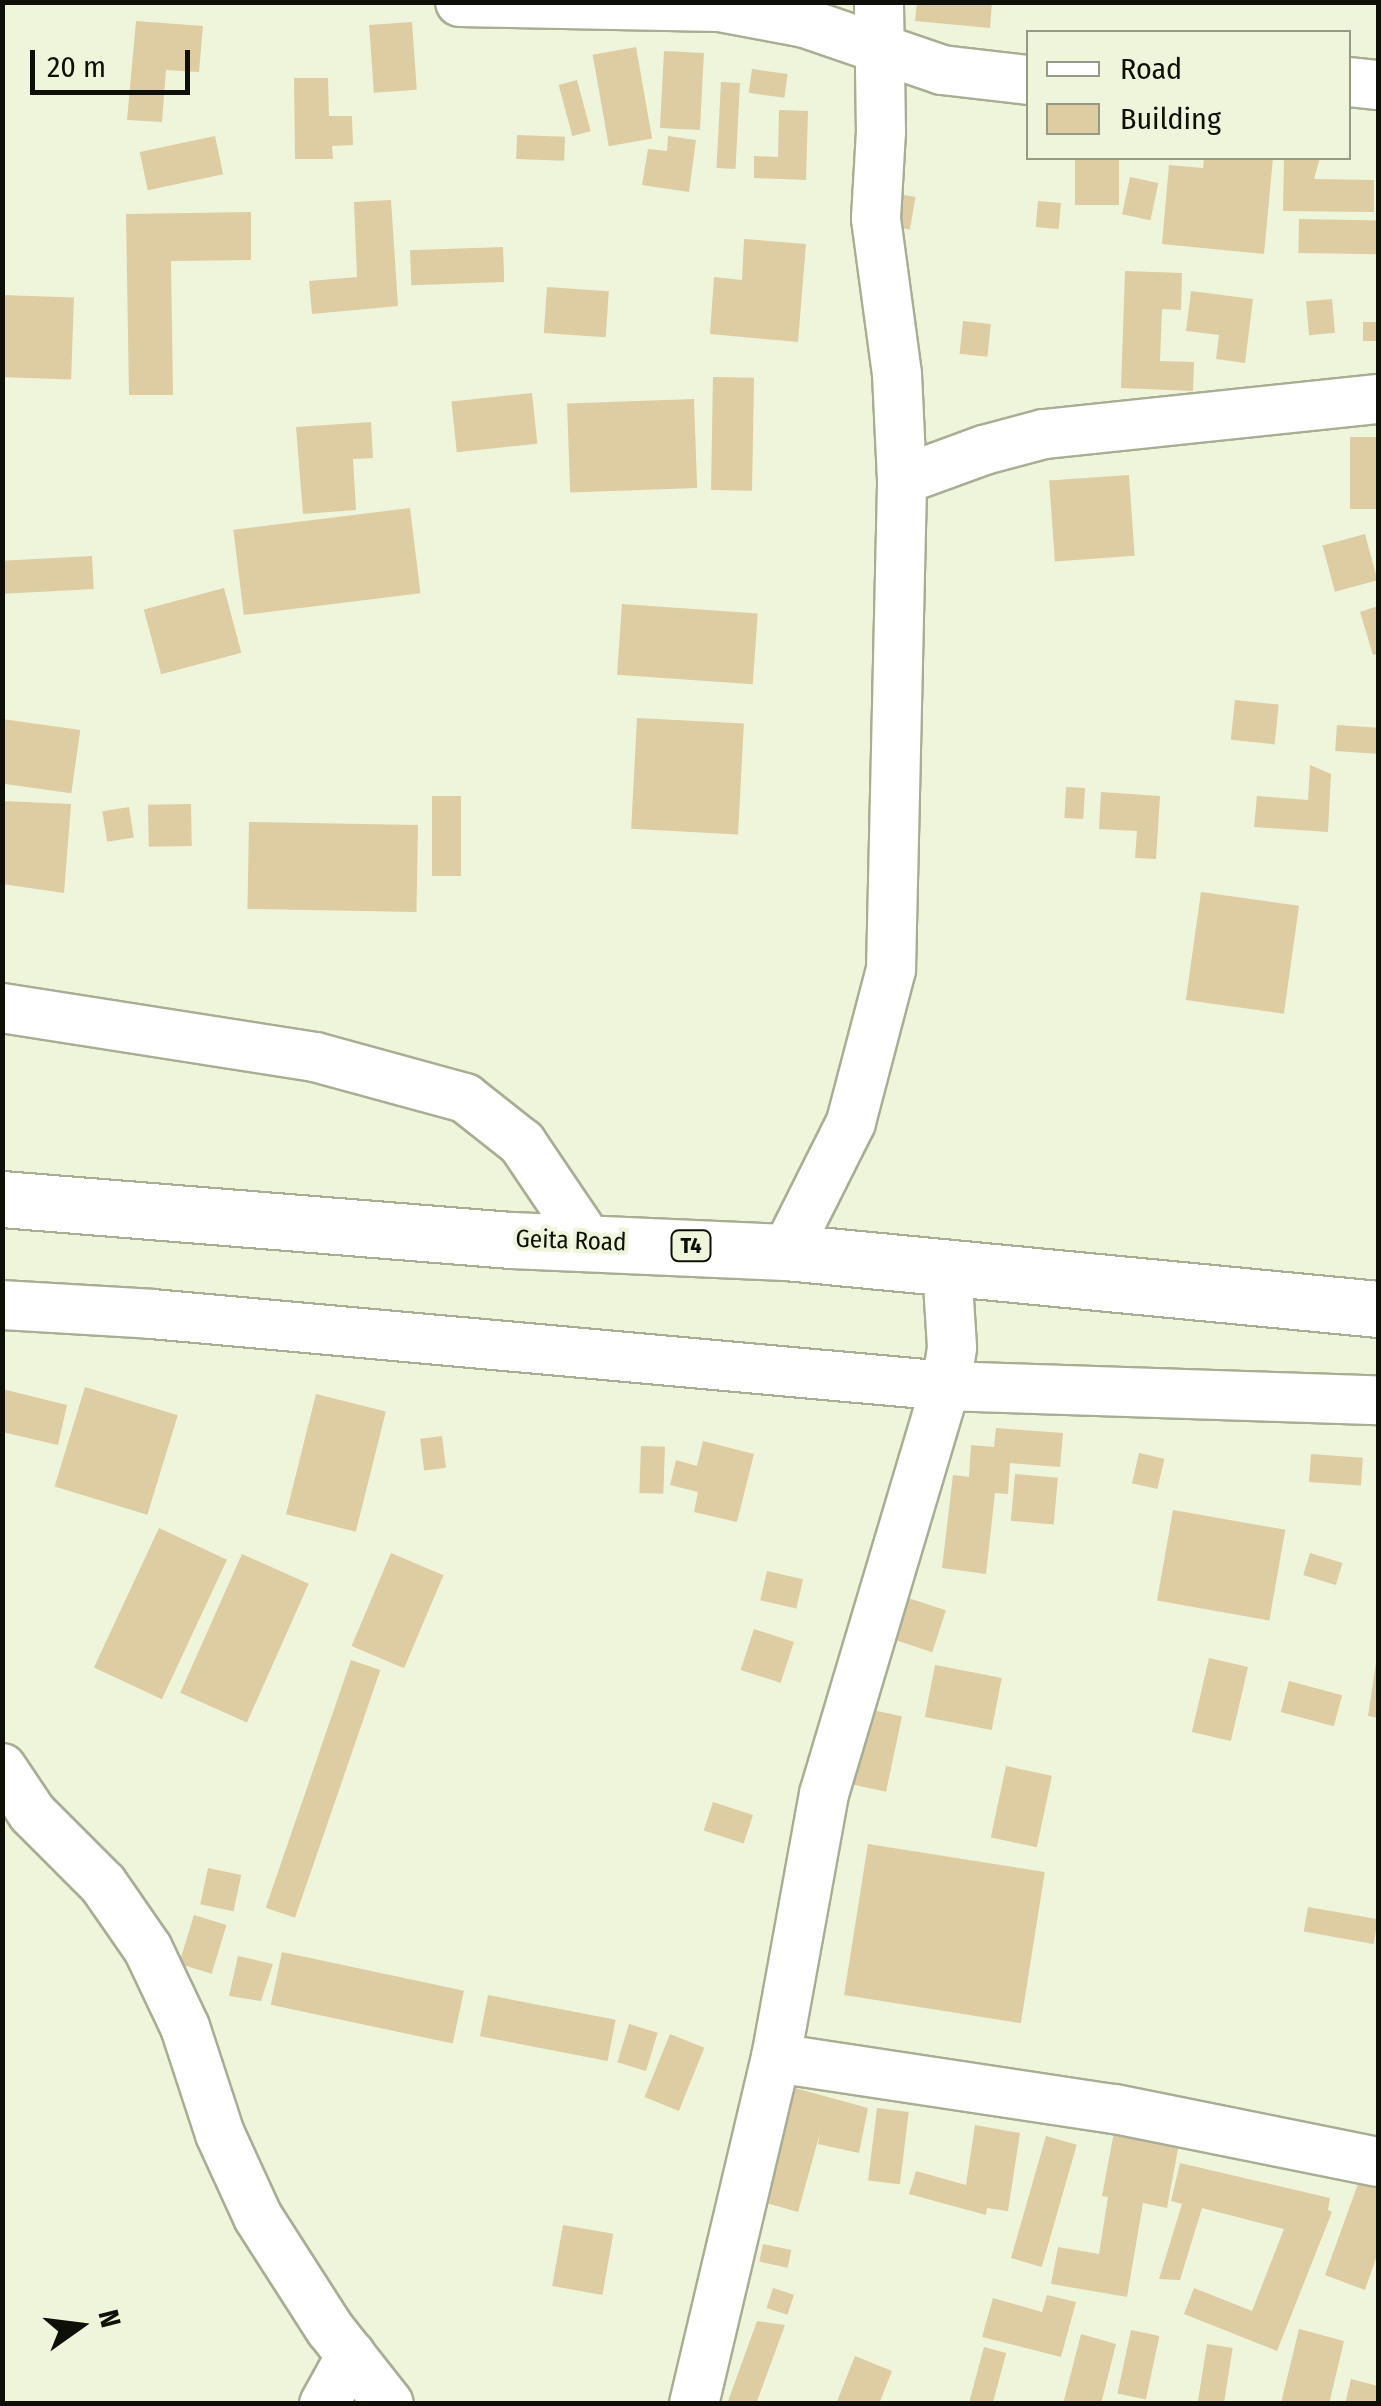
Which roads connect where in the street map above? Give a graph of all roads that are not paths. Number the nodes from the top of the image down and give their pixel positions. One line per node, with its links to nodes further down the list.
1 (460, 2): 3 (street)
2 (879, 2): 3 (street)
3 (882, 50): 4 (street); 8 (street)
4 (1026, 80)
5 (1351, 82): 6 (street)
6 (1378, 85)
7 (1378, 399): 8 (street)
8 (902, 480): 12 (street)
9 (2, 1008): 11 (street)
10 (2, 1198): 11 (highway, Geita Road / T4)
11 (588, 1240): 12 (highway, Geita Road / T4)
12 (786, 1252): 13 (highway, Geita Road / T4)
13 (947, 1268): 15 (highway, Geita Road / T4); 16 (street)
14 (2, 1305): 16 (street)
15 (1378, 1309)
16 (946, 1386): 17 (street); 19 (street)
17 (1378, 1400)
18 (2, 1768): 21 (street)
19 (776, 2058): 20 (street); 24 (street)
20 (1378, 2162)
21 (350, 2356): 22 (street); 23 (street)
22 (324, 2404)
23 (390, 2404)
24 (694, 2404)

